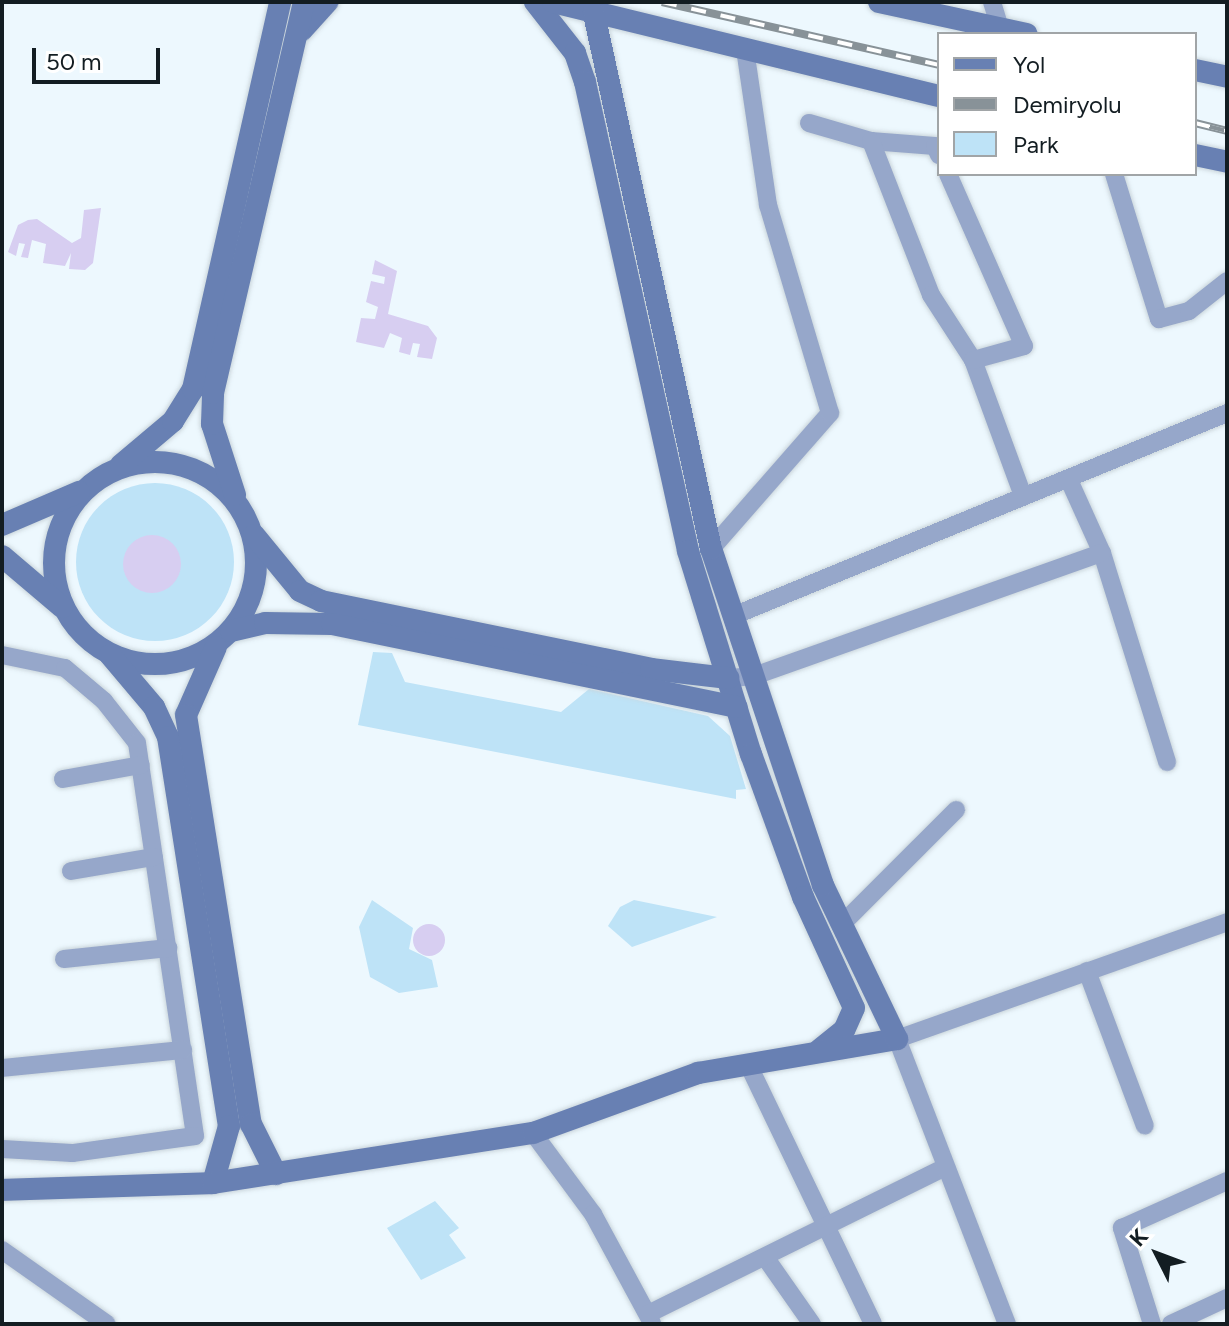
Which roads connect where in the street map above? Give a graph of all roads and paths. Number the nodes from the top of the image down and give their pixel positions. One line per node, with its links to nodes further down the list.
1 (272, 2): 12 (main road)
2 (280, 2): 12 (main road)
3 (304, 2): 13 (main road)
4 (327, 2): 13 (main road)
5 (535, 2): 45 (main road)
6 (553, 2): 9 (main road)
7 (879, 2): 10 (main road)
8 (992, 2): 10 (street)
9 (594, 14): 14 (main road); 36 (main road)
10 (1000, 28): 11 (main road)
11 (1018, 32)
12 (274, 34): 18 (main road)
13 (297, 37): 18 (main road)
14 (745, 50): 17 (main road); 36 (street)
15 (1197, 70): 16 (main road)
16 (1227, 77)
17 (937, 96)
18 (269, 105): 29 (main road); 33 (main road)
19 (809, 123): 20 (street)
20 (871, 141): 21 (street); 27 (street)
21 (937, 150)
22 (1197, 155): 23 (main road)
23 (1227, 162)
24 (949, 176): 27 (street)
25 (1115, 176): 26 (street)
26 (1227, 281)
27 (973, 360): 32 (street)
28 (1227, 413): 30 (street)
29 (116, 469): 31 (main road); 33 (main road)
30 (1069, 480): 32 (street); 37 (street)
31 (87, 488): 34 (main road); 39 (main road)
32 (1023, 496): 40 (street)
33 (238, 504): 35 (main road)
34 (2, 525)
35 (253, 534): 41 (main road); 45 (main road)
36 (711, 549): 40 (main road)
37 (1102, 553): 44 (street); 47 (street)
38 (2, 556): 39 (main road)
39 (64, 609): 43 (main road)
40 (733, 616): 44 (main road)
41 (224, 639): 43 (main road); 46 (main road); 69 (main road)
42 (2, 655): 48 (street)
43 (110, 655): 71 (main road)
44 (754, 676): 45 (street); 54 (main road)
45 (728, 678): 46 (main road)
46 (737, 707): 59 (main road)
47 (1167, 762)
48 (141, 765): 49 (street); 51 (street)
49 (63, 779)
50 (956, 810): 54 (street)
51 (154, 857): 52 (street); 55 (street)
52 (71, 871)
53 (1227, 922): 57 (street)
54 (843, 923): 58 (main road)
55 (168, 948): 56 (street); 61 (street)
56 (64, 959)
57 (1087, 971): 60 (street); 65 (street)
58 (879, 999): 59 (main road); 60 (main road)
59 (854, 1008): 62 (main road)
60 (897, 1039): 62 (main road); 68 (street)
61 (183, 1050): 64 (street); 67 (street)
62 (817, 1052): 63 (main road)
63 (748, 1064): 66 (main road); 73 (street)
64 (2, 1068)
65 (1145, 1126)
66 (533, 1133): 69 (main road); 77 (street)
67 (2, 1149)
68 (943, 1168): 73 (street); 81 (street)
69 (276, 1174): 71 (main road)
70 (1227, 1181): 82 (street)
71 (213, 1183): 72 (main road)
72 (2, 1190)
73 (826, 1227): 75 (street); 80 (street)
74 (2, 1250): 78 (street)
75 (765, 1257): 77 (street); 79 (street)
76 (1227, 1298): 83 (street)
77 (650, 1319)
78 (107, 1324)
79 (812, 1324)
80 (873, 1324)
81 (1007, 1324)
82 (1152, 1324)
83 (1171, 1324)

